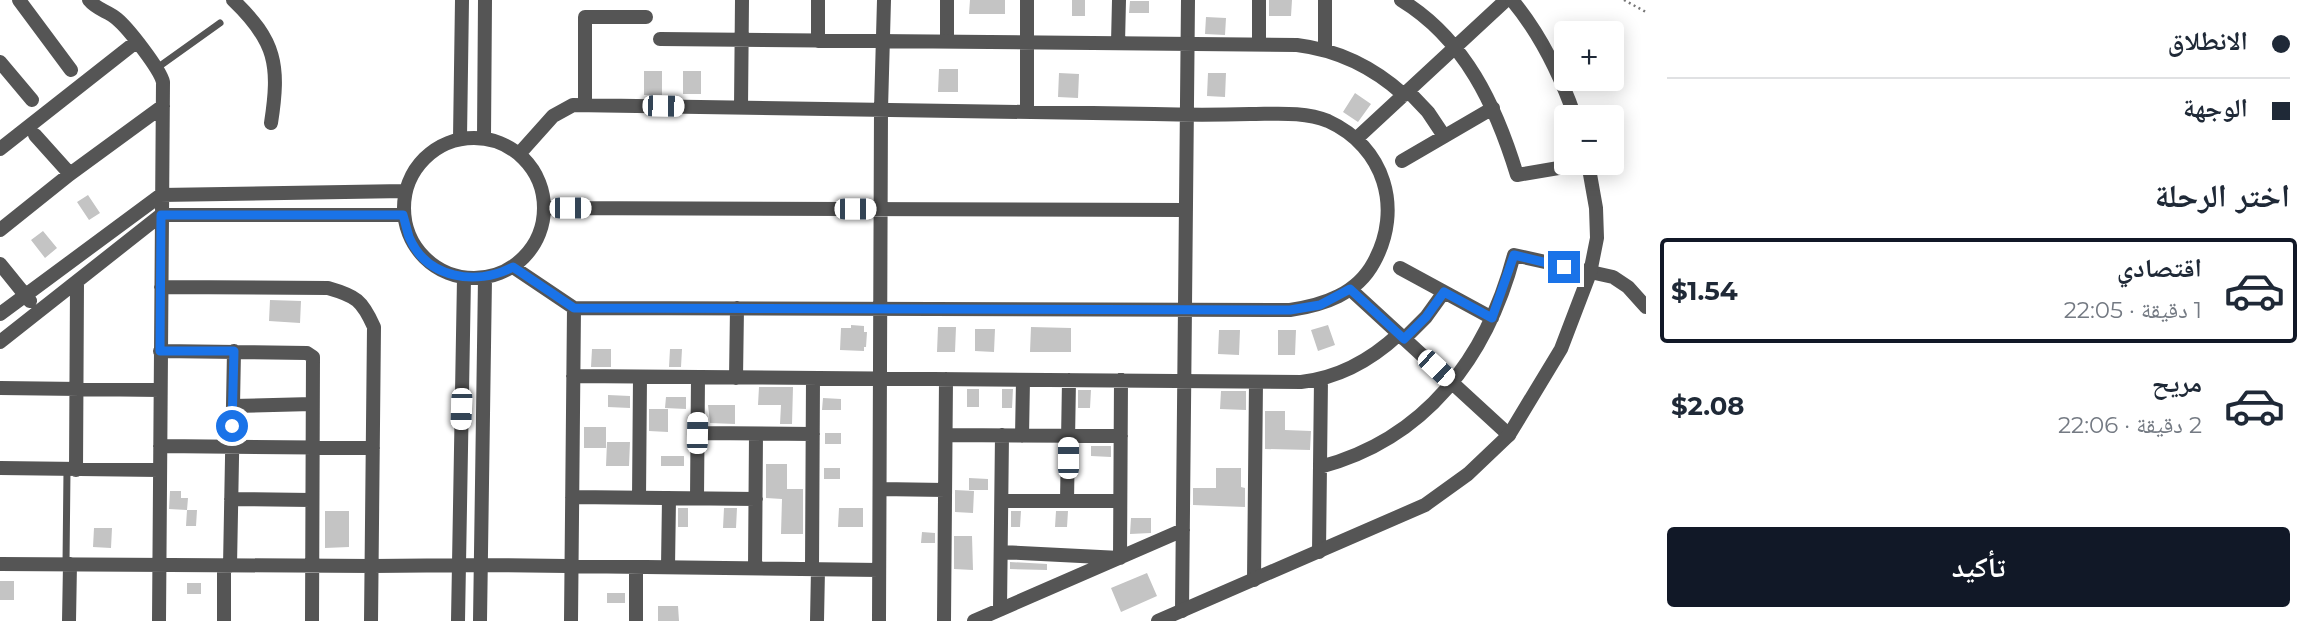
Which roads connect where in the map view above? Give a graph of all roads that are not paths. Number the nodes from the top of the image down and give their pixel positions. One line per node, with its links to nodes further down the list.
1 (19, 0): 34 (street)
2 (89, 0): 24 (street)
3 (233, 0): 45 (street)
4 (462, 0): 49 (street)
5 (485, 0): 48 (street)
6 (742, 0): 21 (street)
7 (818, 0): 22 (street)
8 (884, 0): 23 (street)
9 (947, 0): 25 (street)
10 (1027, 0): 26 (street)
11 (1119, 0): 27 (street)
12 (1188, 0): 28 (street)
13 (1259, 0): 29 (street)
14 (1325, 0): 31 (street)
15 (1401, 0): 30 (street)
16 (1506, 0): 30 (street)
17 (1512, 0): 37 (street)
18 (646, 17): 39 (street)
19 (220, 23): 33 (lane)
20 (660, 39): 21 (street)
21 (741, 40): 22 (street); 40 (street)
22 (818, 41): 23 (street)
23 (883, 41): 25 (street); 42 (street)
24 (136, 42): 33 (street); 51 (street)
25 (947, 42): 26 (street)
26 (1027, 42): 27 (street); 43 (street)
27 (1118, 43): 28 (street)
28 (1188, 44): 29 (street); 44 (street)
29 (1259, 44): 31 (street)
30 (1455, 46): 35 (street); 41 (street)
31 (1325, 50): 35 (street)
32 (0, 62): 36 (street)
33 (157, 68): 38 (street)
34 (71, 70)
35 (1406, 93): 47 (street); 50 (street)
36 (32, 100)
37 (1570, 105)
38 (163, 106): 55 (street); 58 (street)
39 (585, 106): 40 (street); 52 (street)
40 (741, 107): 42 (street)
41 (1493, 108): 47 (street); 54 (street)
42 (881, 109): 43 (street); 60 (street)
43 (1027, 112): 44 (street)
44 (1187, 115): 50 (street); 61 (street)
45 (271, 124)
46 (35, 135): 55 (street)
47 (1444, 136): 53 (street)
48 (484, 137): 49 (street); 52 (street)
49 (460, 138): 57 (street)
50 (1356, 139): 73 (street)
51 (0, 149)
52 (519, 154): 59 (street)
53 (1402, 161)
54 (1554, 169)
55 (70, 174): 64 (street)
56 (1590, 175): 68 (street)
57 (405, 191): 58 (street); 63 (street)
58 (161, 195): 62 (street); 75 (street)
59 (544, 208): 60 (street); 66 (street)
60 (881, 209): 61 (street); 79 (street)
61 (1186, 210): 80 (street)
62 (161, 215): 63 (street); 71 (street); 72 (street)
63 (403, 215): 69 (street)
64 (0, 230)
65 (0, 264): 75 (street)
66 (513, 267): 70 (street); 77 (street)
67 (1400, 268): 74 (street)
68 (1590, 273): 76 (street); 83 (street); 112 (street)
69 (464, 278): 70 (street); 147 (street)
70 (485, 278): 142 (street)
71 (77, 282): 81 (street); 103 (street)
72 (161, 287): 86 (street); 119 (street)
73 (1350, 289): 80 (street); 84 (street)
74 (1444, 292): 83 (street); 84 (street)
75 (25, 295): 81 (street); 82 (street)
76 (1646, 307)
77 (574, 308): 78 (street); 88 (street)
78 (737, 308): 79 (street); 91 (street)
79 (880, 309): 80 (street); 93 (street)
80 (1185, 310): 99 (street)
81 (38, 312): 85 (street)
82 (0, 314)
83 (1492, 318): 101 (street)
84 (1402, 337): 95 (street); 101 (street)
85 (0, 342)
86 (160, 351): 87 (street); 104 (street)
87 (234, 351): 105 (street); 106 (street)
88 (573, 376): 89 (street); 126 (street)
89 (640, 377): 90 (street); 127 (street)
90 (698, 377): 91 (street); 107 (street)
91 (736, 378): 92 (street)
92 (813, 378): 93 (street); 109 (street)
93 (880, 379): 94 (street); 124 (street)
94 (946, 379): 96 (street); 110 (street)
95 (1321, 379): 100 (street); 120 (street)
96 (1023, 380): 97 (street); 113 (street)
97 (1069, 380): 98 (street); 114 (street)
98 (1121, 380): 99 (street); 115 (street)
99 (1184, 381): 100 (street); 136 (street)
100 (1256, 382): 154 (street)
101 (1452, 383): 112 (street); 120 (street)
102 (0, 388): 103 (street)
103 (76, 390): 104 (street); 122 (street)
104 (160, 390): 116 (street)
105 (313, 404): 106 (street); 117 (street)
106 (233, 406): 118 (street)
107 (697, 433): 108 (street); 129 (street)
108 (757, 433): 109 (street); 131 (street)
109 (813, 434): 152 (street)
110 (946, 435): 111 (street); 125 (street)
111 (1002, 435): 113 (street); 133 (street)
112 (1509, 435): 138 (street)
113 (1022, 436): 114 (street)
114 (1068, 436): 115 (street); 134 (street)
115 (1121, 436): 135 (street)
116 (160, 446): 118 (street); 123 (street)
117 (312, 446): 118 (street); 119 (street); 132 (street)
118 (232, 447): 130 (street)
119 (373, 448): 146 (street)
120 (1320, 467): 138 (street)
121 (0, 468): 122 (street)
122 (72, 470): 123 (street); 141 (lane)
123 (159, 470): 143 (street)
124 (880, 489): 125 (street); 153 (street)
125 (945, 489): 168 (street)
126 (572, 497): 127 (street); 148 (street)
127 (639, 498): 128 (street)
128 (669, 498): 129 (street); 150 (street)
129 (697, 498): 131 (street)
130 (231, 499): 132 (street); 144 (street)
131 (756, 499): 151 (street)
132 (311, 500): 145 (street)
133 (1002, 500): 134 (street); 137 (street)
134 (1068, 501): 135 (street)
135 (1120, 501): 139 (street)
136 (1183, 530): 139 (street); 156 (street)
137 (1001, 552): 139 (street); 155 (street)
138 (1319, 552): 154 (street)
139 (1120, 558): 155 (street)
140 (0, 564): 141 (street)
141 (68, 565): 143 (street); 157 (street)
142 (481, 565): 147 (street); 148 (street); 163 (street)
143 (159, 566): 144 (street); 158 (street)
144 (227, 566): 145 (street); 159 (street)
145 (311, 566): 146 (street); 160 (street)
146 (372, 566): 147 (street); 161 (street)
147 (458, 566): 162 (street)
148 (571, 566): 149 (street); 164 (street)
149 (636, 567): 150 (street); 165 (street)
150 (668, 567): 151 (street)
151 (755, 568): 152 (street)
152 (815, 569): 153 (street); 166 (street)
153 (879, 570): 167 (street)
154 (1254, 580): 156 (street)
155 (1000, 609): 169 (street)
156 (1182, 611): 170 (street)
157 (69, 621)
158 (159, 621)
159 (224, 621)
160 (312, 621)
161 (371, 621)
162 (458, 621)
163 (480, 621)
164 (571, 621)
165 (636, 621)
166 (817, 621)
167 (879, 621)
168 (944, 621)
169 (974, 621)
170 (1158, 621)

